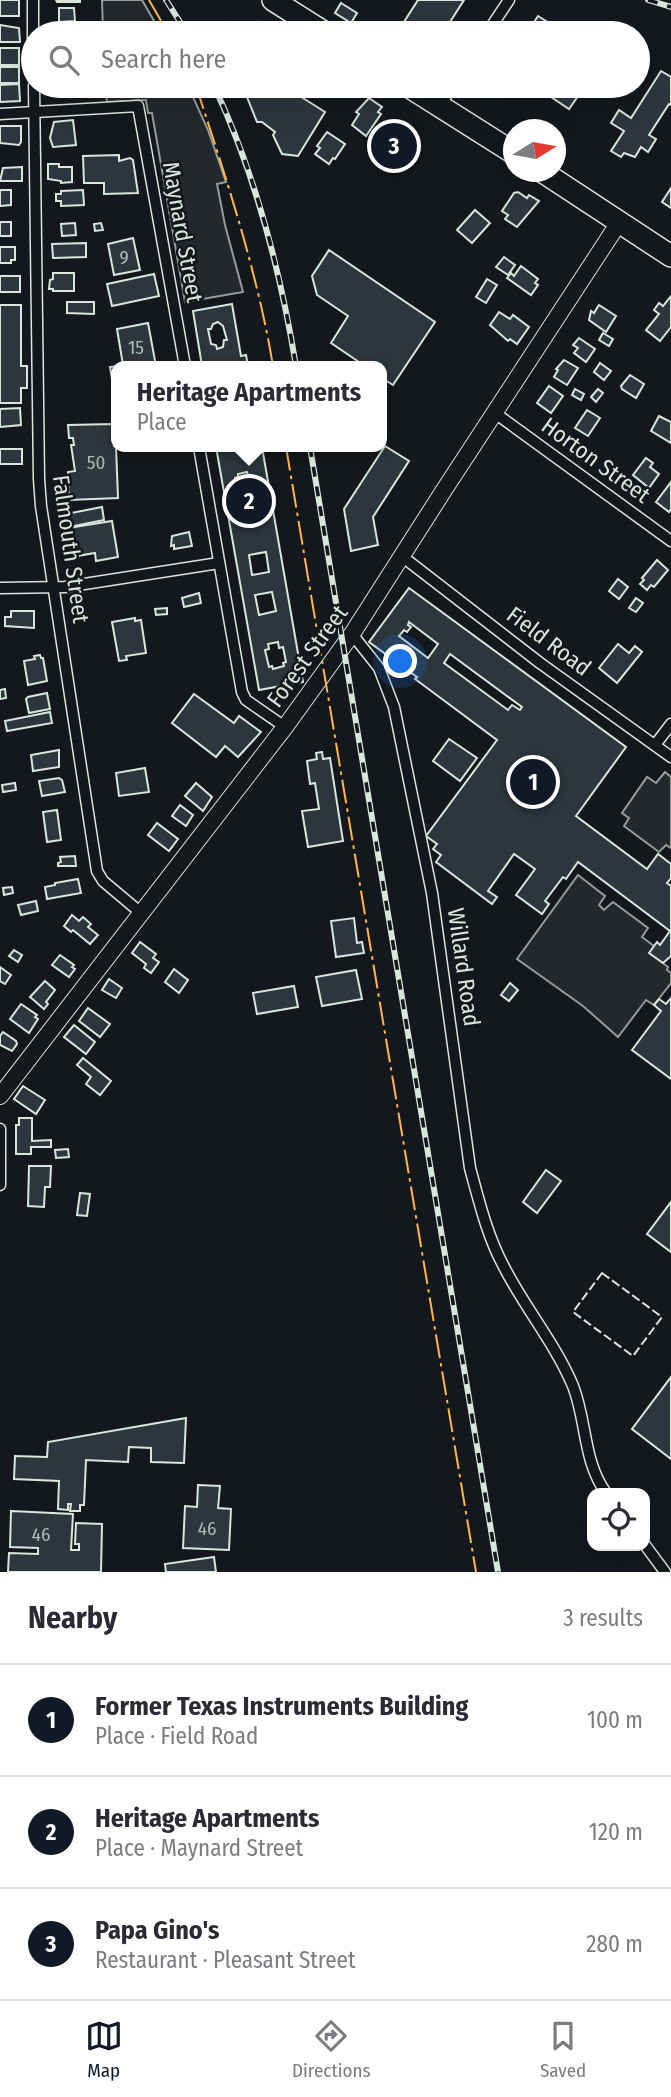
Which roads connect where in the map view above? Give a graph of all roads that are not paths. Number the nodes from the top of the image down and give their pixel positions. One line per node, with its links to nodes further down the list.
1 (33, 0): 4 (street)
2 (273, 0): 5 (highway)
3 (509, 0): 6 (street)
4 (33, 21)
5 (306, 21)
6 (495, 21)
7 (34, 98): 11 (street, Falmouth Street)
8 (427, 98): 10 (highway)
9 (445, 98): 10 (street)
10 (439, 106): 13 (highway)
11 (34, 112): 12 (street); 17 (street, Maynard Street); 24 (street, Falmouth Street)
12 (0, 114)
13 (503, 147)
14 (559, 182): 15 (highway)
15 (620, 221): 16 (highway); 18 (main road, Forest Street)
16 (671, 256)
17 (184, 361)
18 (495, 413): 20 (street, Horton Street); 21 (main road, Forest Street)
19 (200, 452): 22 (street)
20 (671, 541)
21 (403, 557): 25 (main road, Forest Street); 28 (street, Field Road)
22 (219, 563): 24 (street); 27 (street)
23 (0, 588): 24 (street)
24 (55, 588): 30 (street, Falmouth Street)
25 (352, 634): 27 (main road, Forest Street); 34 (street, Willard Road)
26 (671, 724): 28 (street)
27 (285, 727): 30 (main road, Forest Street)
28 (655, 745): 29 (street, Field Road)
29 (671, 757)
30 (141, 913): 31 (main road, Forest Street)
31 (0, 1096)
32 (0, 1129): 33 (street)
33 (0, 1185)
34 (603, 1488)
35 (649, 1551): 36 (street)
36 (665, 1572)

